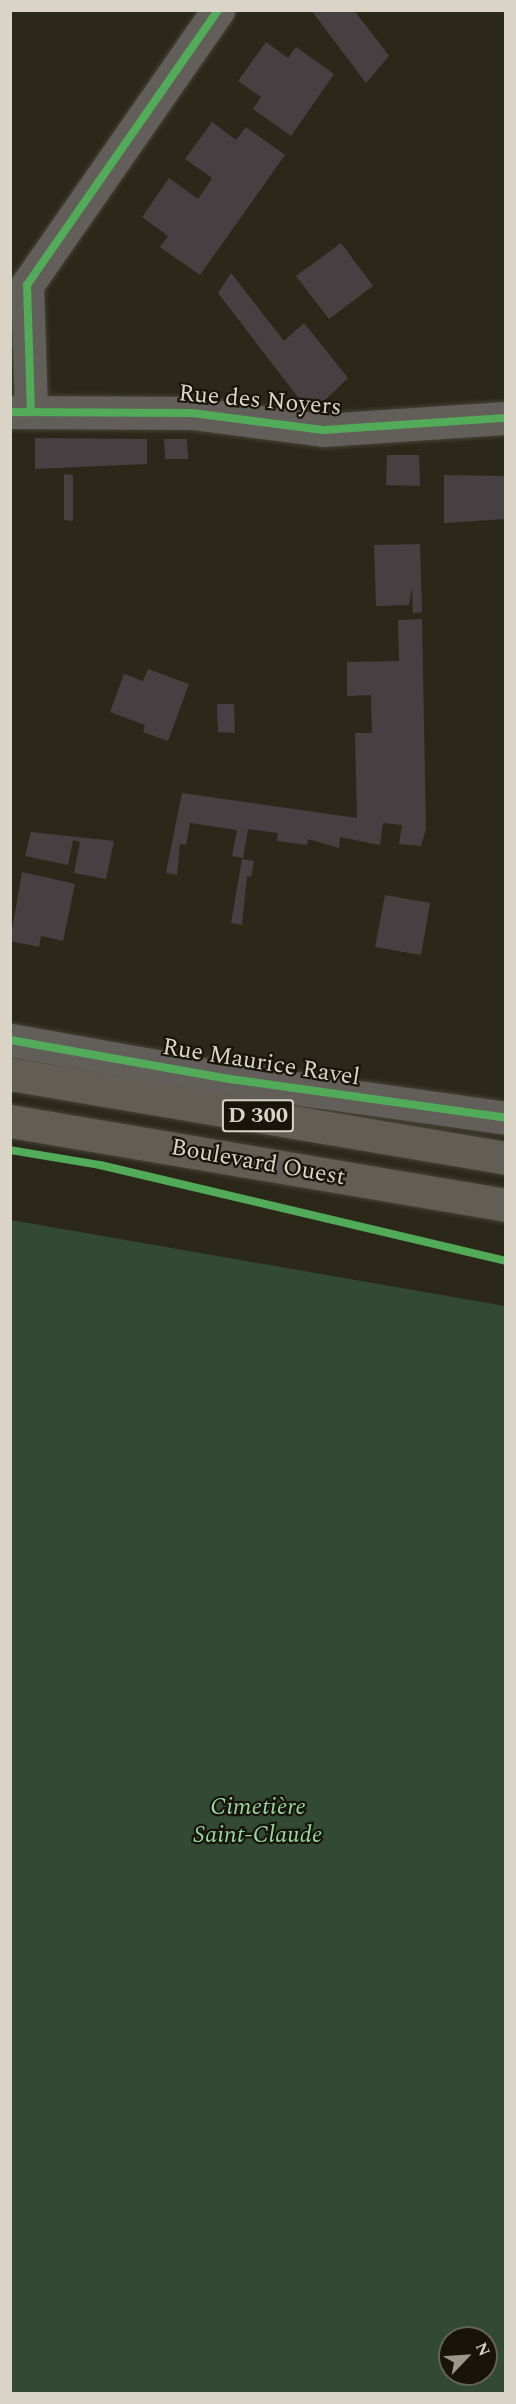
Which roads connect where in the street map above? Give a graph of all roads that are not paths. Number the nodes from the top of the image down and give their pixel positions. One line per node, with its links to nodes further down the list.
1 (218, 10): 2 (street)
2 (21, 412): 3 (street, Rue des Noyers)
3 (506, 418)
4 (10, 1040): 6 (street, Rue Maurice Ravel)
5 (10, 1074): 8 (main road, Boulevard Ouest / D 300)
6 (506, 1118)
7 (10, 1121): 9 (main road, Boulevard Ouest / D 300)
8 (506, 1158)
9 (506, 1205)

